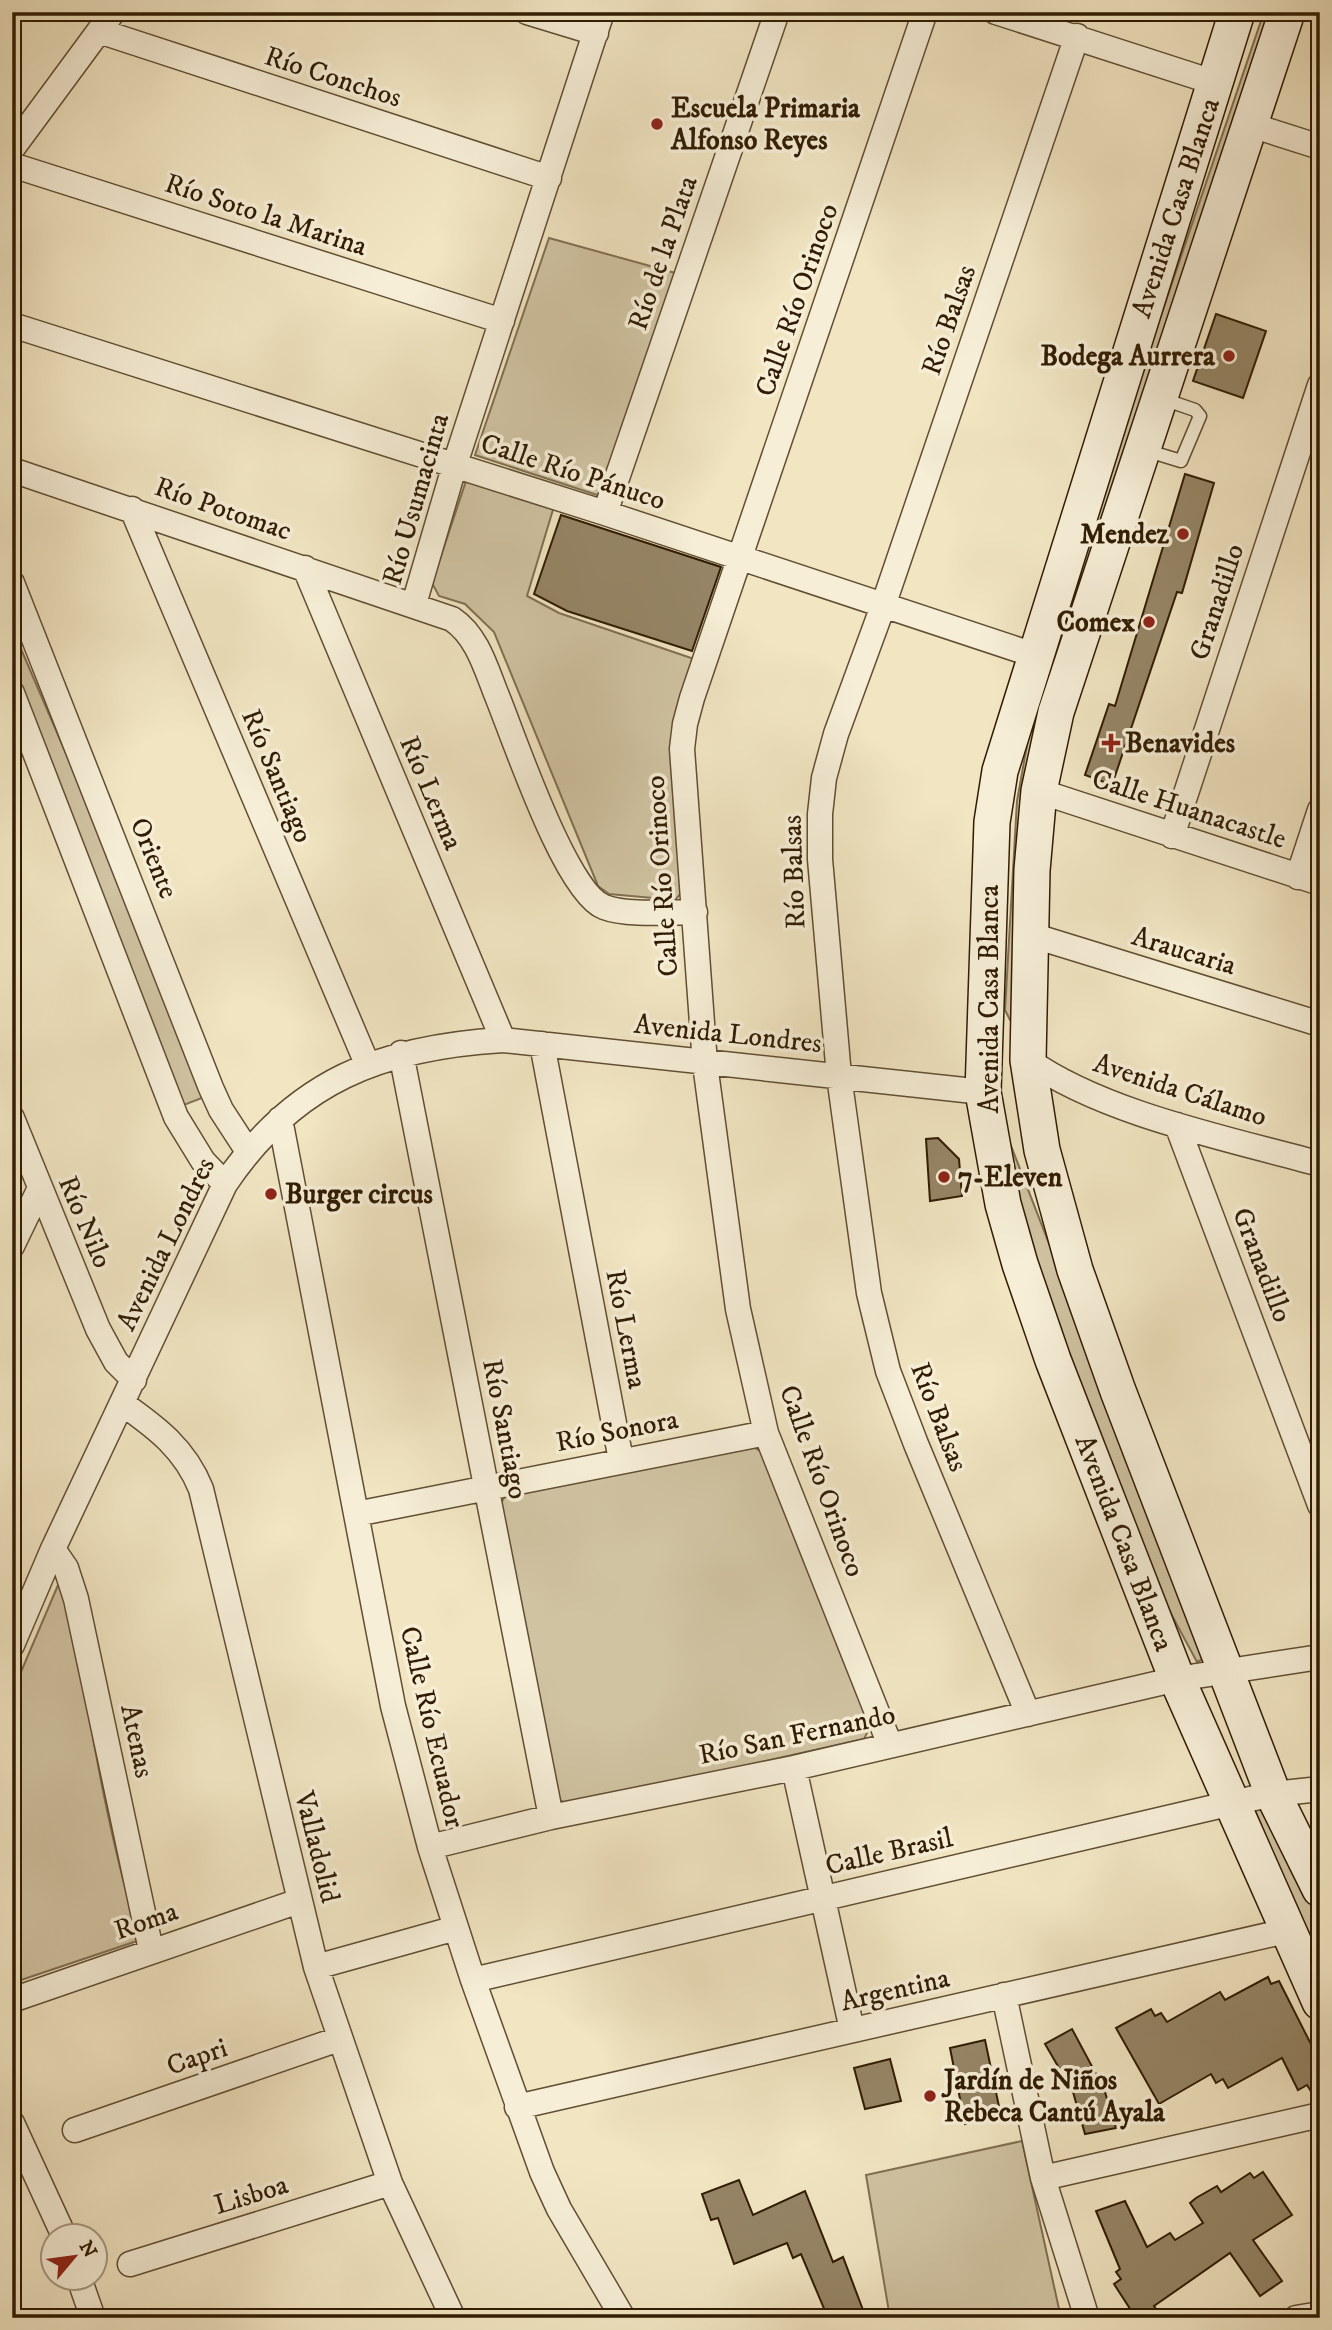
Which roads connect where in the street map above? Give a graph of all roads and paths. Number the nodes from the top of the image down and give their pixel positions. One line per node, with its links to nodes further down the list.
1 (527, 12): 8 (street)
2 (777, 12): 22 (street, Río de la Plata)
3 (925, 12): 23 (street, Calle Río Orinoco)
4 (996, 12): 9 (street)
5 (1237, 12): 10 (street, Avenida Casa Blanca)
6 (1287, 12): 11 (street, Avenida Casa Blanca)
7 (106, 22): 13 (street); 15 (street, Río Conchos)
8 (599, 23): 15 (street, Río Usumacinta)
9 (1077, 36): 10 (street); 27 (street, Río Balsas)
10 (1216, 83): 28 (street, Avenida Casa Blanca)
11 (1251, 125): 12 (street); 31 (street, Avenida Casa Blanca)
12 (1320, 147)
13 (12, 149)
14 (12, 165): 16 (street, Río Soto la Marina)
15 (549, 178): 16 (street, Río Usumacinta)
16 (502, 321): 19 (street, Río Usumacinta)
17 (12, 325): 19 (street, Calle Río Pánuco)
18 (1320, 385): 34 (street, Granadillo)
19 (455, 464): 22 (street, Calle Río Pánuco); 26 (street, Río Usumacinta)
20 (12, 470): 21 (street, Río Potomac)
21 (132, 509): 24 (street, Río Potomac); 45 (street, Río Santiago)
22 (605, 513): 23 (street, Calle Río Pánuco)
23 (741, 559): 27 (street, Calle Río Pánuco); 36 (street, Calle Río Orinoco)
24 (305, 568): 26 (street, Río Potomac); 40 (street, Río Lerma)
25 (12, 583): 51 (street, Oriente)
26 (414, 604): 36 (street, Río Usumacinta)
27 (883, 606): 28 (street, Calle Río Pánuco); 46 (street, Río Balsas)
28 (1034, 655): 30 (street, Avenida Casa Blanca)
29 (12, 693): 54 (street)
30 (1007, 742): 31 (street); 38 (street, Avenida Casa Blanca)
31 (1047, 753): 32 (street, Avenida Casa Blanca)
32 (1039, 791): 34 (street, Calle Huanacastle); 37 (street, Avenida Casa Blanca)
33 (1320, 810): 35 (street)
34 (1171, 836): 35 (street, Calle Huanacastle)
35 (1309, 880)
36 (695, 912): 44 (street, Calle Río Orinoco)
37 (1031, 935): 39 (street, Araucaria); 43 (street, Avenida Casa Blanca)
38 (985, 1008): 43 (street); 47 (street, Avenida Casa Blanca)
39 (1320, 1024)
40 (503, 1040): 41 (street, Avenida Londres); 42 (street, Avenida Londres)
41 (541, 1044): 44 (street, Avenida Londres); 60 (street, Río Lerma)
42 (401, 1053): 45 (street, Avenida Londres); 61 (street, Río Santiago)
43 (1028, 1060): 47 (street); 50 (street, Avenida Cálamo); 52 (street, Avenida Casa Blanca)
44 (705, 1064): 46 (street, Avenida Londres); 59 (street, Calle Río Orinoco)
45 (368, 1066): 49 (street, Avenida Londres)
46 (839, 1076): 47 (street, Avenida Londres); 69 (street, Río Balsas)
47 (983, 1092): 52 (street); 68 (street, Avenida Casa Blanca)
48 (12, 1118): 55 (street, Río Nilo)
49 (280, 1119): 51 (street, Avenida Londres); 63 (street, Calle Río Ecuador)
50 (1177, 1125): 53 (street, Avenida Cálamo); 62 (street, Granadillo)
51 (247, 1150): 54 (street, Avenida Londres)
52 (1042, 1150): 67 (street, Avenida Casa Blanca)
53 (1320, 1164)
54 (225, 1184): 57 (street, Avenida Londres)
55 (39, 1190): 56 (street); 57 (street, Río Nilo)
56 (12, 1246)
57 (134, 1380): 58 (street, Avenida Londres)
58 (123, 1404): 64 (street, Avenida Londres); 79 (street, Valladolid)
59 (766, 1433): 60 (street, Río Sonora); 70 (street, Calle Río Orinoco)
60 (621, 1460): 61 (street, Río Sonora)
61 (486, 1487): 63 (street, Río Sonora); 75 (street, Río Santiago)
62 (1320, 1505)
63 (356, 1514): 76 (street, Calle Río Ecuador)
64 (53, 1549): 65 (street, Avenida Londres); 82 (street, Atenas)
65 (12, 1645)
66 (1320, 1657): 67 (street, Río San Fernando)
67 (1227, 1671): 68 (street, Río San Fernando); 73 (street, Avenida Casa Blanca)
68 (1177, 1679): 69 (street, Río San Fernando); 74 (street, Avenida Casa Blanca)
69 (1028, 1714): 70 (street, Río San Fernando)
70 (890, 1745): 71 (street, Río San Fernando)
71 (794, 1768): 75 (street, Río San Fernando); 78 (street)
72 (1320, 1789): 73 (street, Calle Brasil)
73 (1273, 1794): 74 (street, Calle Brasil); 77 (street, Avenida Casa Blanca)
74 (1232, 1803): 78 (street, Calle Brasil); 81 (street, Avenida Casa Blanca)
75 (551, 1817): 76 (street, Río San Fernando)
76 (430, 1847): 80 (street, Calle Río Ecuador)
77 (1320, 1889)
78 (822, 1898): 84 (street, Calle Brasil); 88 (street)
79 (299, 1901): 82 (street, Roma); 83 (street, Valladolid)
80 (456, 1928): 83 (street); 84 (street, Calle Río Ecuador)
81 (1286, 1931): 85 (street, Argentina); 87 (street, Avenida Casa Blanca)
82 (151, 1950): 86 (street, Roma)
83 (316, 1966): 89 (street, Valladolid)
84 (473, 1980): 90 (street, Calle Río Ecuador)
85 (1004, 1995): 88 (street, Argentina); 94 (street)
86 (12, 2000)
87 (1320, 2002)
88 (852, 2030): 90 (street, Argentina)
89 (339, 2039): 93 (street, Capri); 95 (street, Valladolid)
90 (517, 2106): 102 (street, Calle Río Ecuador)
91 (1320, 2115): 94 (street)
92 (12, 2123): 96 (street)
93 (75, 2130)
94 (1043, 2178): 103 (street)
95 (390, 2183): 97 (street, Lisboa); 100 (street, Valladolid)
96 (59, 2222)
97 (130, 2264)
98 (84, 2292): 101 (street)
99 (1320, 2314): 104 (street)
100 (452, 2317)
101 (93, 2318)
102 (624, 2318)
103 (1087, 2318)
104 (1296, 2318)

